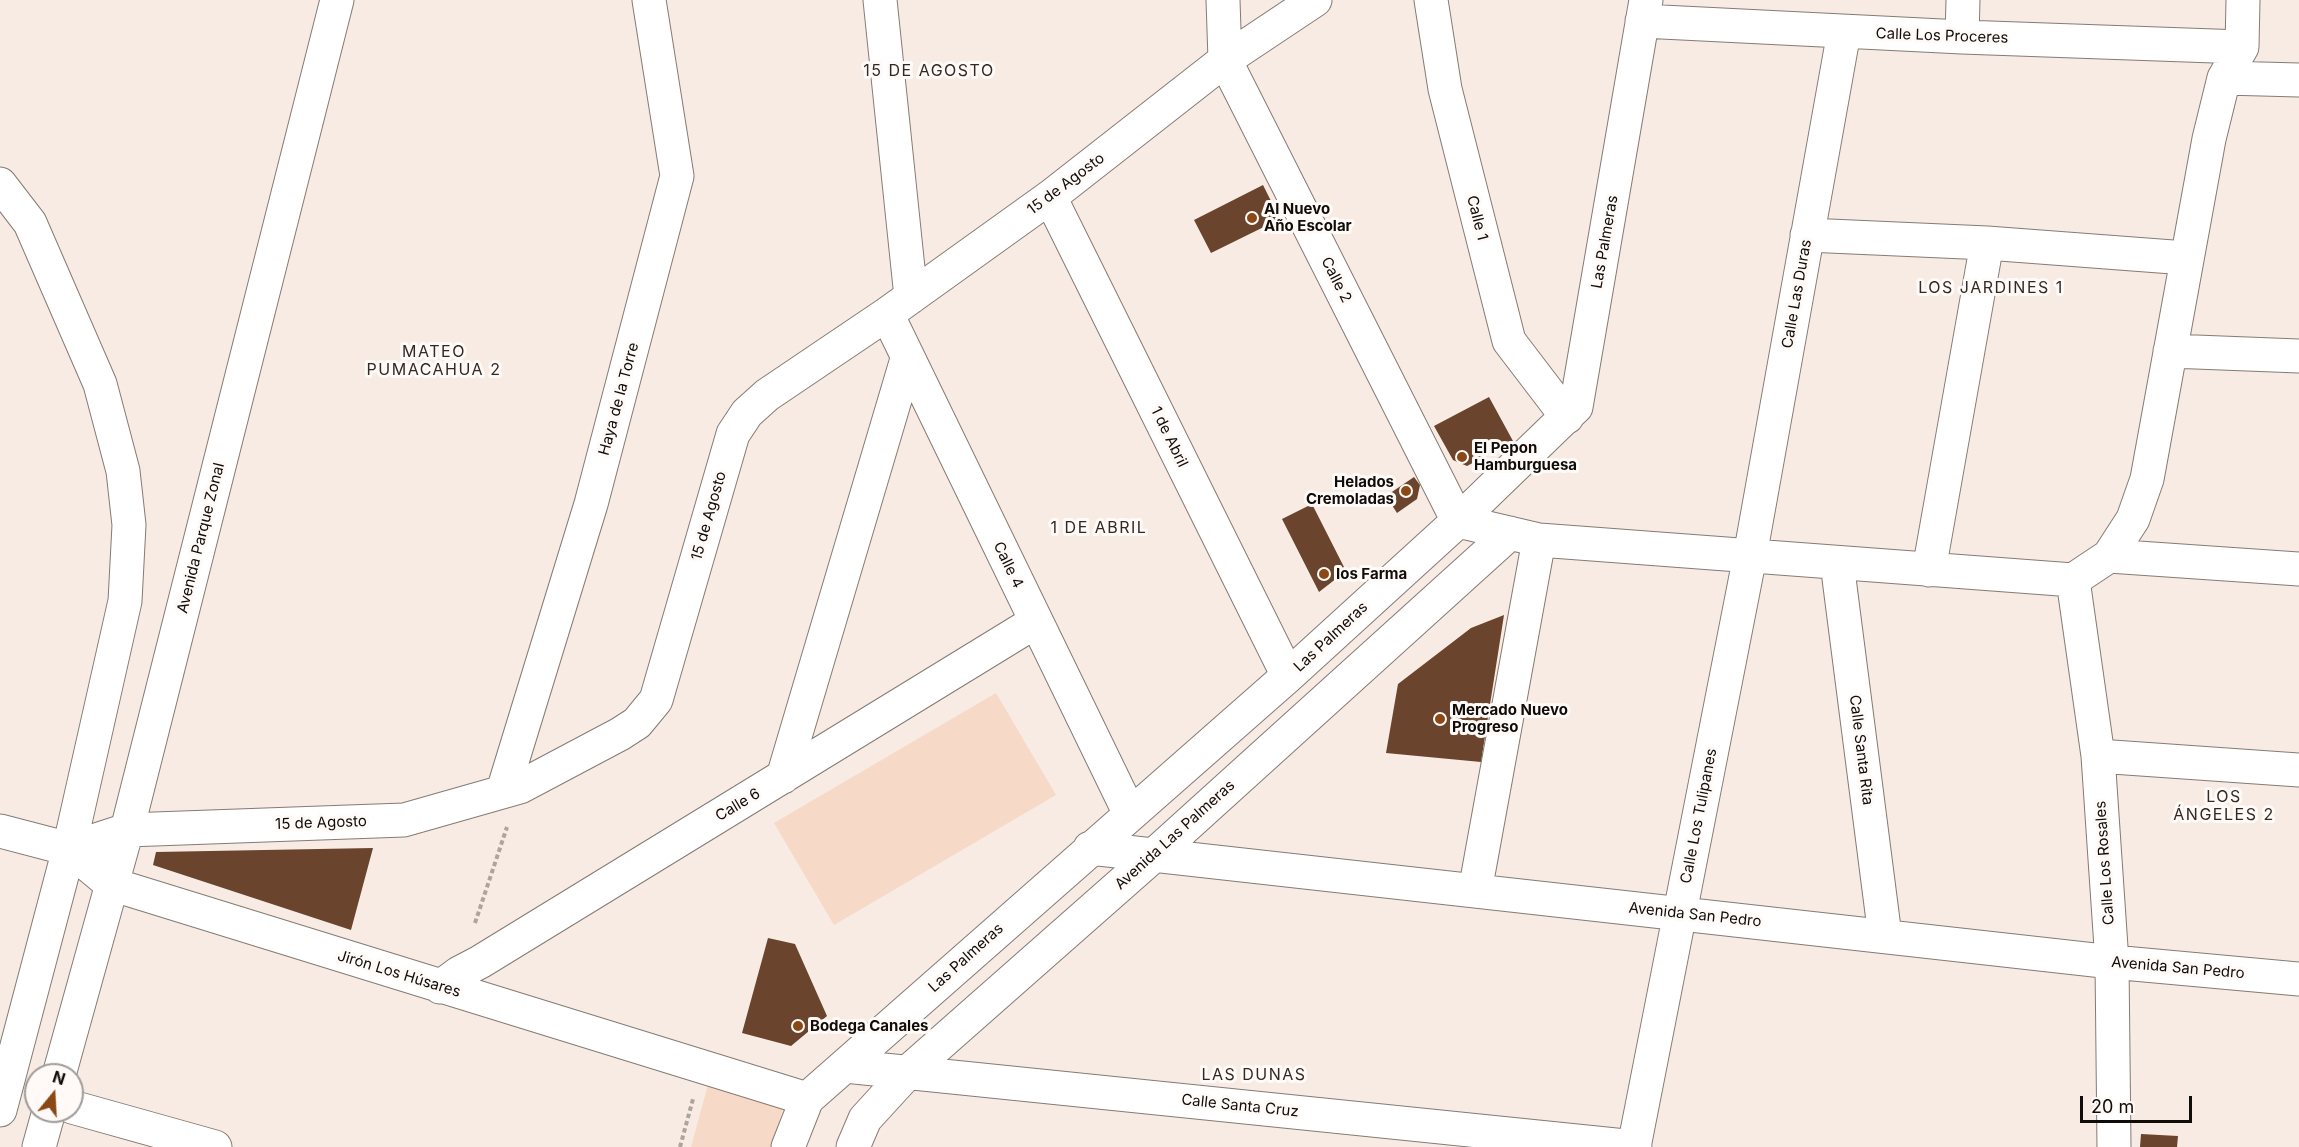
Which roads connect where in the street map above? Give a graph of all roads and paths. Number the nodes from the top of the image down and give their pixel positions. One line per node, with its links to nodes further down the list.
1 (337, 0): 41 (street, Avenida Parque Zonal)
2 (649, 0): 39 (street, Haya de la Torre)
3 (880, 0): 21 (street, Calle 4)
4 (1223, 0): 13 (street, Calle 2)
5 (1315, 0): 13 (street, 15 de Agosto)
6 (1431, 0): 25 (street, Calle 1)
7 (1963, 0): 11 (street)
8 (2243, 0): 12 (street)
9 (1644, 11): 10 (street, Calle Los Proceres); 25 (street, Las Palmeras)
10 (1844, 32): 11 (street, Calle Los Proceres); 18 (street, Calle Las Duras)
11 (1962, 37): 12 (street, Calle Los Proceres)
12 (2242, 47): 14 (street)
13 (1225, 60): 17 (street, 15 de Agosto); 26 (street, Calle 2)
14 (2224, 78): 15 (street); 20 (street)
15 (2299, 80)
16 (0, 184): 44 (street)
17 (1050, 197): 21 (street, 15 de Agosto); 35 (street, 1 de Abril)
18 (1807, 235): 19 (street); 28 (street, Calle Las Duras)
19 (1987, 243): 20 (street); 32 (street)
20 (2186, 258): 22 (street)
21 (899, 306): 24 (street, Calle 4); 39 (street, 15 de Agosto)
22 (2170, 351): 23 (street); 29 (street)
23 (2299, 356)
24 (907, 358): 34 (street, Calle 4); 38 (street)
25 (1567, 417): 26 (street, Las Palmeras)
26 (1458, 521): 27 (street); 35 (street, Las Palmeras)
27 (1525, 537): 28 (street); 45 (street, Avenida Las Palmeras); 47 (street)
28 (1749, 556): 30 (street); 48 (street, Calle Los Tulipanes)
29 (2109, 556): 31 (street); 33 (street)
30 (1837, 563): 32 (street); 49 (street, Calle Santa Rita)
31 (2299, 569)
32 (1929, 570): 33 (street)
33 (2073, 580): 36 (street, Calle Los Rosales)
34 (1035, 622): 38 (street, Calle 6); 40 (street, Calle 4)
35 (1288, 676): 40 (street, Las Palmeras)
36 (2098, 756): 37 (street); 50 (street, Calle Los Rosales)
37 (2299, 770)
38 (783, 777): 52 (street, Calle 6)
39 (512, 789): 41 (street, 15 de Agosto); 52 (path)
40 (1130, 814): 43 (street, Las Palmeras)
41 (127, 830): 44 (street, 15 de Agosto); 46 (street, Avenida Parque Zonal)
42 (0, 831): 44 (street, Jirón Los Húsares)
43 (1090, 848): 45 (street, Avenida San Pedro); 55 (street, Las Palmeras)
44 (69, 849): 46 (street, Jirón Los Húsares); 58 (street)
45 (1153, 856): 47 (street, Avenida San Pedro); 56 (street, Avenida Las Palmeras)
46 (111, 884): 52 (street, Jirón Los Húsares); 53 (street, Avenida Parque Zonal)
47 (1475, 891): 48 (street, Avenida San Pedro)
48 (1680, 914): 49 (street, Avenida San Pedro); 66 (street, Calle Los Tulipanes)
49 (1885, 936): 50 (street, Avenida San Pedro)
50 (2112, 962): 51 (street, Avenida San Pedro); 67 (street, Calle Los Rosales)
51 (2299, 979)
52 (449, 980): 54 (street, Jirón Los Húsares)
53 (62, 1063)
54 (701, 1066): 57 (street, Jirón Los Húsares); 63 (path)
55 (845, 1066): 56 (street, Calle Santa Cruz); 57 (street, Las Palmeras)
56 (908, 1072): 65 (street, Avenida Las Palmeras); 66 (street, Calle Santa Cruz)
57 (807, 1099): 64 (street, Las Palmeras)
58 (0, 1110)
59 (84, 1110): 62 (street)
60 (46, 1123): 61 (street)
61 (39, 1147)
62 (215, 1147)
63 (680, 1147)
64 (788, 1147)
65 (853, 1147)
66 (1635, 1147)
67 (2114, 1147)

